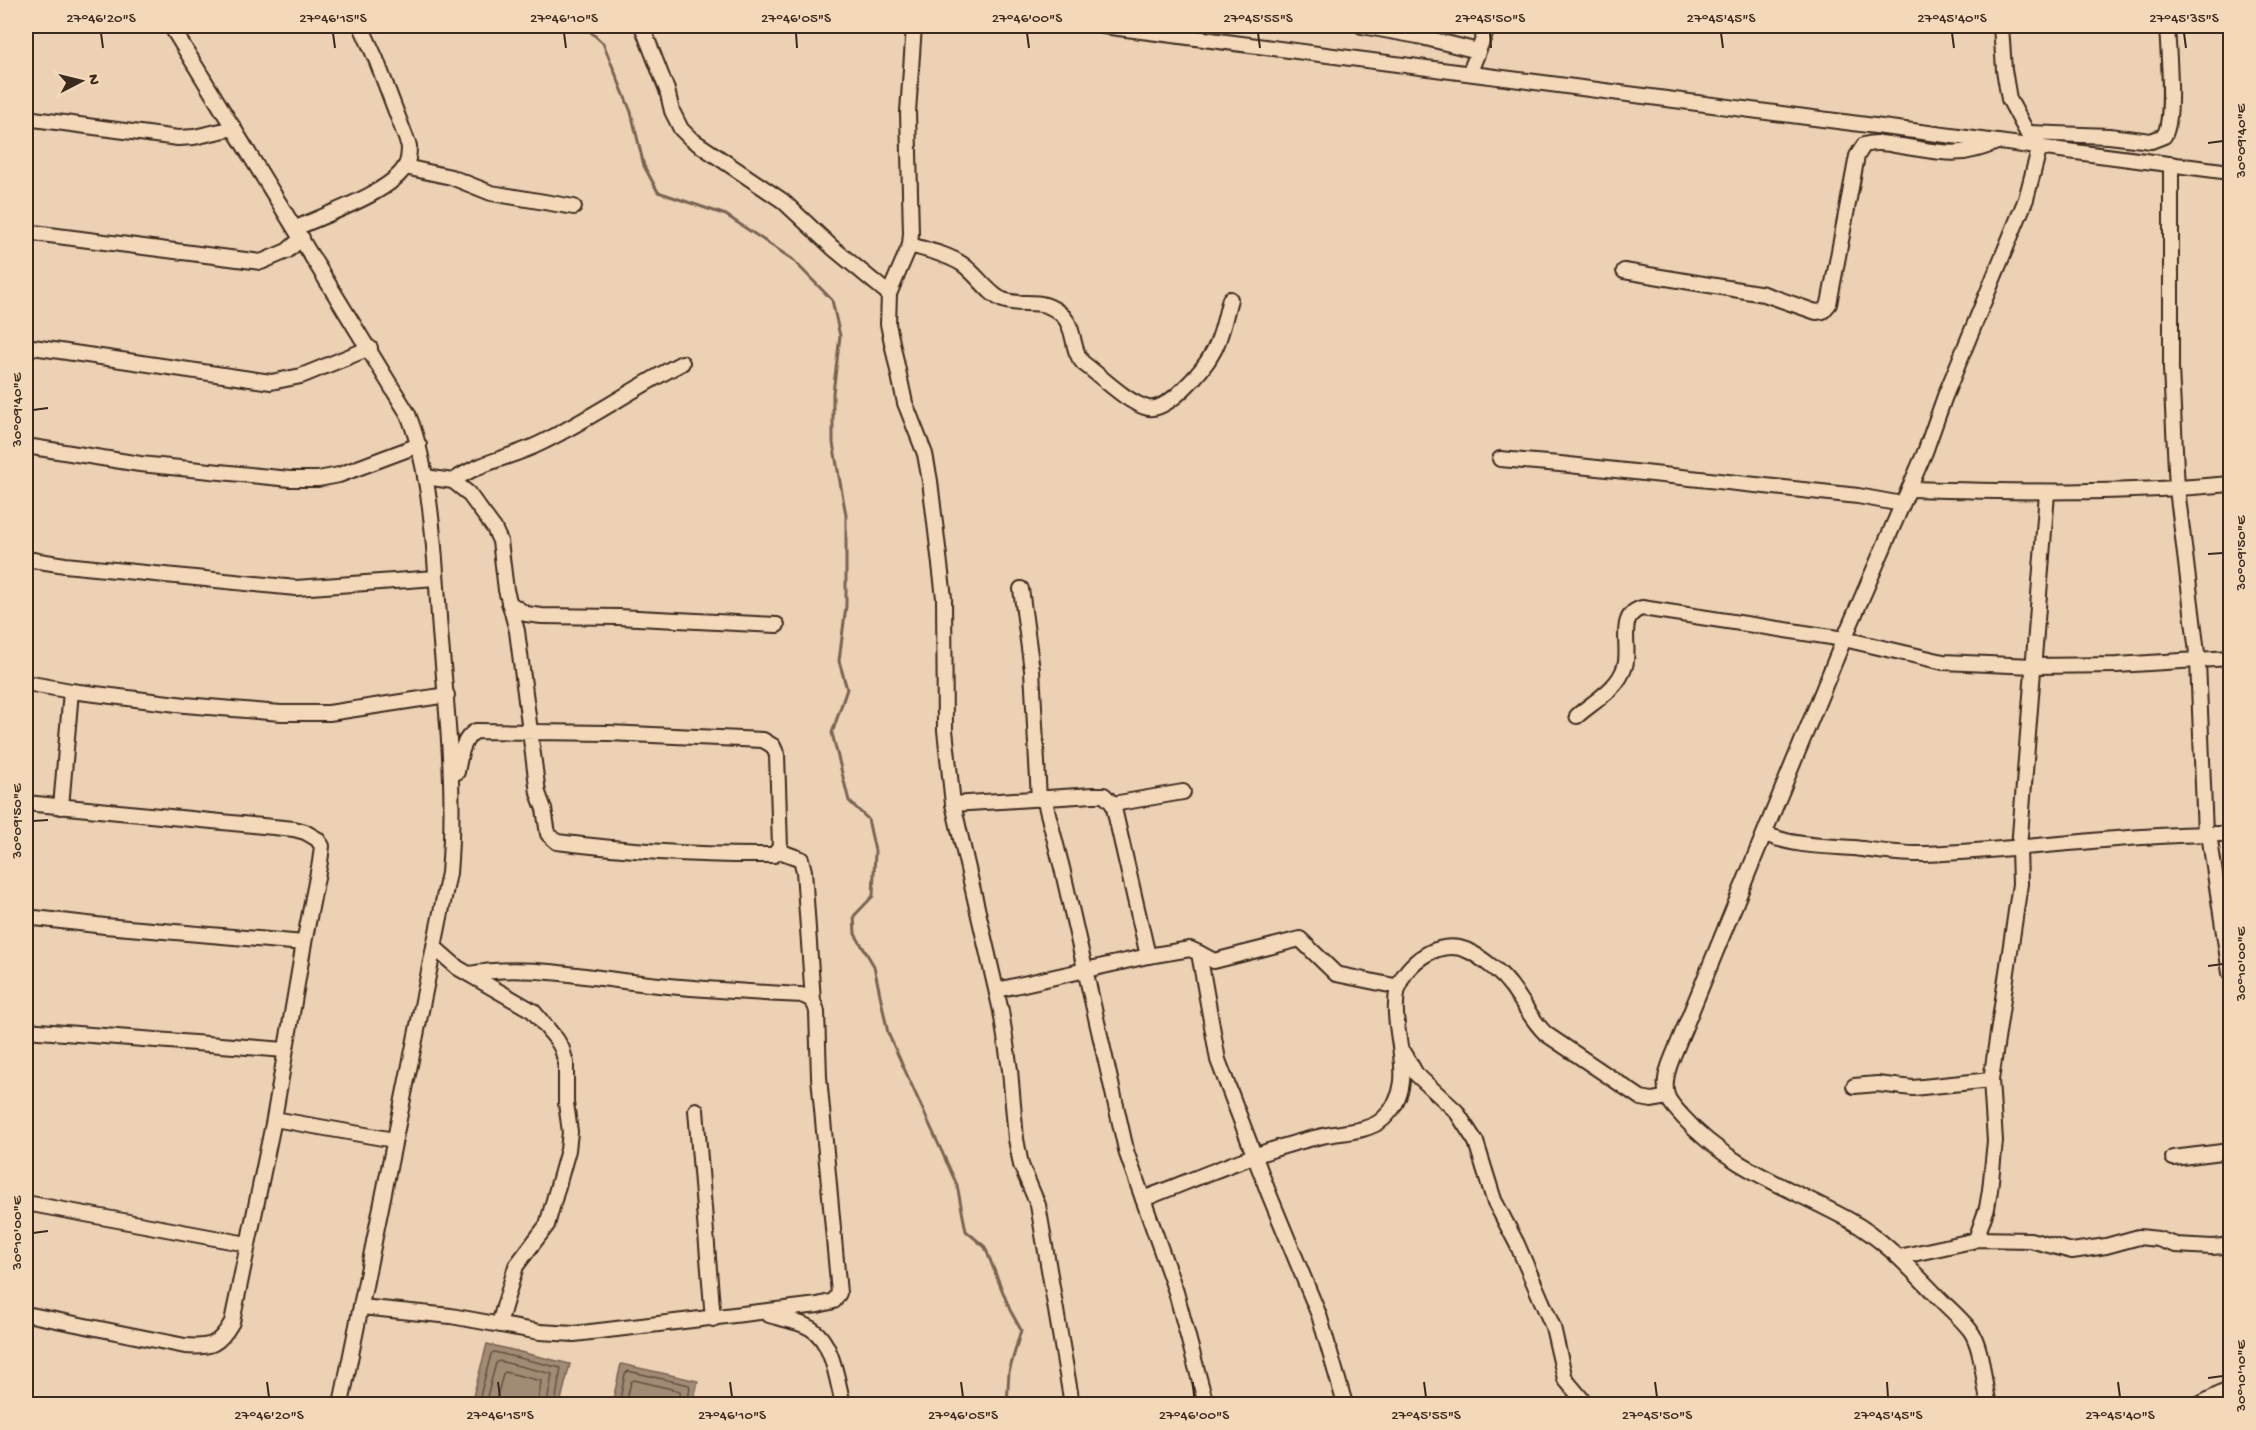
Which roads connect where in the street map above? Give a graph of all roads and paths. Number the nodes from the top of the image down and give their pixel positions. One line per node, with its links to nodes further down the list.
1 (361, 26): 17 (street)
2 (642, 26): 24 (street)
3 (914, 26): 22 (street)
4 (1103, 26): 11 (street)
5 (1363, 26): 10 (street)
6 (1488, 26): 10 (street)
7 (2001, 26): 15 (street)
8 (2167, 26): 15 (street)
9 (175, 27): 13 (street)
10 (1478, 51): 11 (street)
11 (1470, 72): 14 (street)
12 (26, 118): 13 (street)
13 (234, 128): 21 (street)
14 (1998, 141): 15 (street); 23 (street)
15 (2034, 142): 16 (street); 35 (street)
16 (2170, 164): 18 (street); 36 (street)
17 (405, 167): 19 (street); 21 (street)
18 (2230, 172)
19 (574, 207)
20 (26, 232): 21 (street)
21 (299, 233): 27 (street)
22 (910, 245): 24 (street); 25 (street)
23 (1624, 272)
24 (889, 294): 57 (street)
25 (1230, 299)
26 (26, 346): 27 (street)
27 (370, 348): 29 (street)
28 (682, 363): 33 (street)
29 (419, 445): 30 (street); 32 (street)
30 (26, 446)
31 (1500, 459): 38 (street)
32 (425, 477): 33 (street); 40 (street)
33 (453, 481): 42 (street)
34 (2230, 484): 36 (street)
35 (1909, 489): 37 (street); 38 (street)
36 (2177, 489): 37 (street); 46 (street)
37 (2048, 493): 47 (street)
38 (1902, 504): 44 (street)
39 (26, 559): 40 (street)
40 (436, 578): 50 (street)
41 (1021, 589): 55 (street)
42 (509, 603): 43 (street); 52 (street)
43 (777, 625)
44 (1844, 639): 47 (street); 51 (street); 60 (street)
45 (2230, 658): 46 (street)
46 (2198, 661): 47 (street); 61 (street)
47 (2033, 666): 63 (street)
48 (26, 683): 49 (street)
49 (70, 691): 50 (street); 59 (street)
50 (447, 695): 54 (street)
51 (1577, 716)
52 (528, 731): 54 (street); 64 (street); 64 (street)
53 (1183, 792): 58 (street)
54 (453, 798): 67 (street)
55 (1042, 799): 57 (street); 58 (street); 70 (street)
56 (26, 803): 59 (street)
57 (953, 804): 74 (street)
58 (1113, 804): 69 (street)
59 (61, 807): 66 (street)
60 (1765, 834): 63 (street); 81 (street)
61 (2207, 834): 62 (street); 63 (street); 71 (street)
62 (2230, 834)
63 (2019, 848): 79 (street)
64 (779, 851): 75 (street)
65 (26, 917): 66 (street)
66 (304, 943): 78 (street)
67 (434, 947): 72 (street); 84 (street)
68 (1199, 952): 69 (street); 73 (street); 86 (street)
69 (1148, 956): 70 (street)
70 (1084, 970): 74 (street); 88 (street)
71 (2230, 973)
72 (469, 974): 75 (street); 98 (street)
73 (1399, 987): 77 (street); 81 (street)
74 (997, 990): 102 (street)
75 (813, 1001): 95 (street)
76 (26, 1030): 78 (street)
77 (1400, 1041): 86 (street); 105 (street)
78 (285, 1050): 83 (street)
79 (1991, 1080): 80 (street); 90 (street)
80 (1854, 1086)
81 (1667, 1097): 93 (street)
82 (696, 1110): 97 (street)
83 (274, 1119): 84 (street); 92 (street)
84 (394, 1140): 94 (street)
85 (2230, 1150): 87 (street)
86 (1255, 1157): 88 (street); 104 (street)
87 (2173, 1158)
88 (1143, 1199): 103 (street)
89 (26, 1203): 92 (street)
90 (1976, 1239): 91 (street); 93 (street)
91 (2230, 1242)
92 (247, 1244): 96 (street)
93 (1899, 1257): 106 (street)
94 (361, 1307): 98 (street); 100 (street)
95 (761, 1313): 97 (street); 101 (street)
96 (26, 1314)
97 (713, 1319): 98 (street)
98 (499, 1324)
99 (2230, 1389): 107 (street)
100 (341, 1404)
101 (843, 1404)
102 (1072, 1404)
103 (1206, 1404)
104 (1345, 1404)
105 (1586, 1404)
106 (1989, 1404)
107 (2200, 1404)

